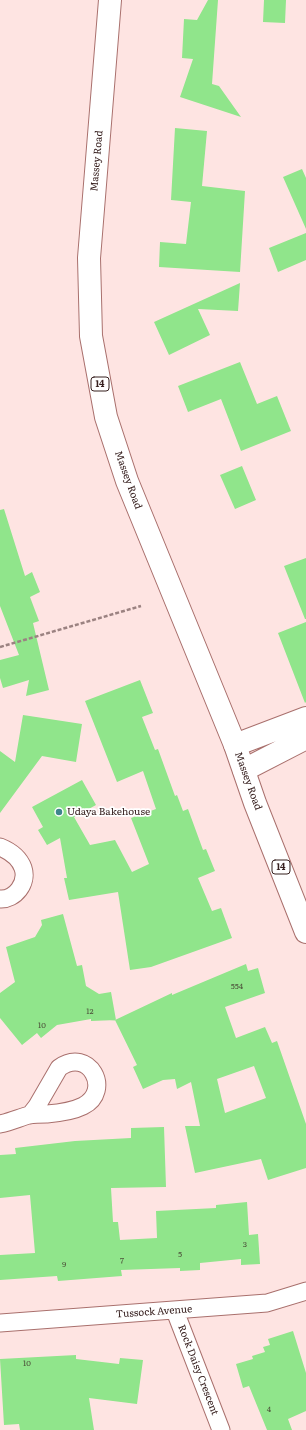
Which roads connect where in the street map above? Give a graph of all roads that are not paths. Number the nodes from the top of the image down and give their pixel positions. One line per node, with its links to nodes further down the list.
1 (110, 0): 4 (main road, Massey Road / 14)
2 (306, 718): 4 (main road)
3 (306, 738): 5 (main road)
4 (235, 745): 5 (main road, Massey Road / 14)
5 (244, 770): 8 (main road, Massey Road / 14)
6 (0, 847): 7 (street)
7 (0, 899)
8 (306, 932)
9 (30, 1115): 10 (street)
10 (0, 1124)
11 (306, 1291): 12 (street, Tussock Avenue)
12 (175, 1311): 13 (street, Tussock Avenue); 14 (street, Rock Daisy Crescent)
13 (0, 1323)
14 (221, 1430)

